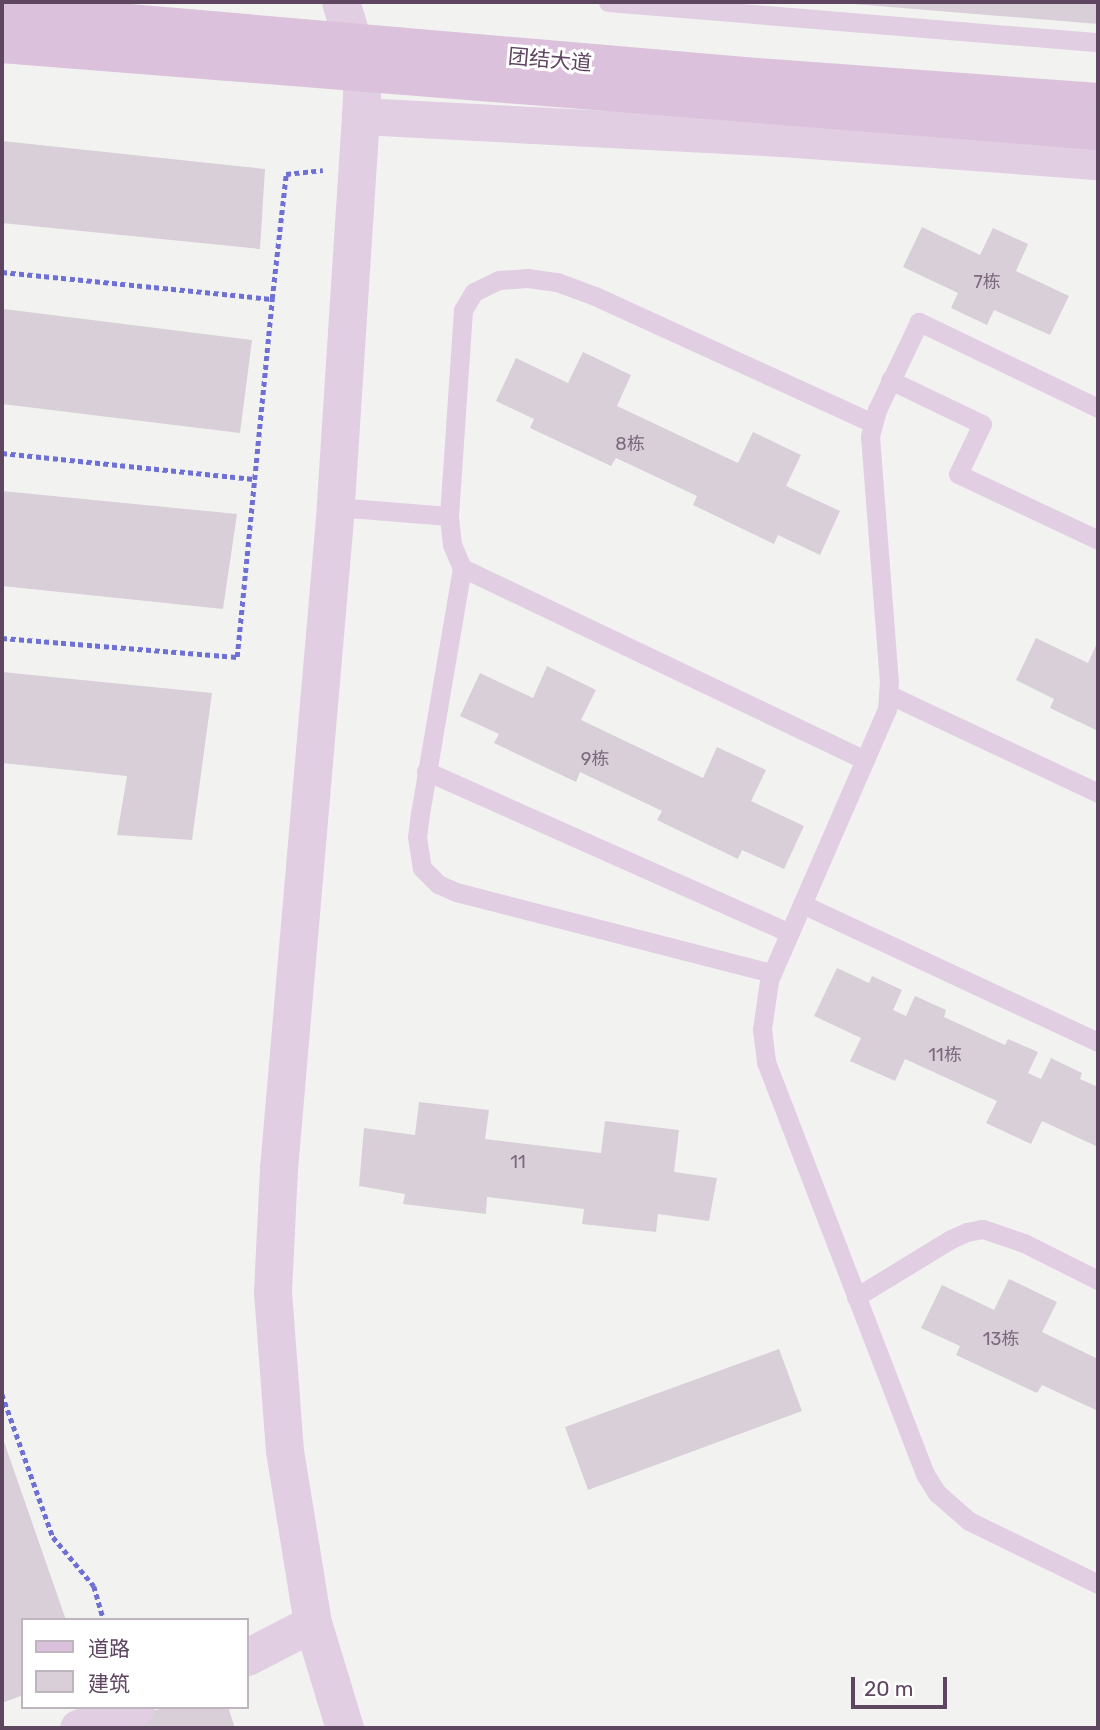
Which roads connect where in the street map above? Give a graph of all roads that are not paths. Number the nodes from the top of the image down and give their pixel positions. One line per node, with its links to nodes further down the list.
1 (341, 2): 6 (street)
2 (608, 2): 4 (lane)
3 (2, 12): 6 (main road, 团结大道)
4 (1098, 42)
5 (2, 44): 6 (main road, 团结大道)
6 (358, 59): 7 (main road, 团结大道); 8 (street); 9 (main road, 团结大道)
7 (1098, 102)
8 (361, 116): 10 (street); 14 (street)
9 (1098, 131)
10 (1098, 161)
11 (890, 380): 12 (lane); 13 (lane); 16 (lane)
12 (1098, 408)
13 (872, 422): 15 (lane); 18 (lane)
14 (335, 507): 15 (lane); 29 (street)
15 (449, 516): 17 (lane)
16 (1098, 540)
17 (462, 568): 19 (lane); 20 (lane)
18 (890, 695): 19 (lane); 21 (lane)
19 (864, 760): 22 (lane)
20 (426, 771): 23 (lane); 24 (lane)
21 (1098, 793)
22 (802, 904): 23 (lane); 25 (lane)
23 (790, 933): 24 (lane)
24 (772, 973): 27 (lane)
25 (1098, 1042)
26 (1098, 1280): 27 (lane)
27 (856, 1297): 28 (lane)
28 (1098, 1584)
29 (313, 1623): 30 (street); 33 (street)
30 (248, 1656)
31 (130, 1709): 32 (street)
32 (78, 1728)
33 (345, 1728)

